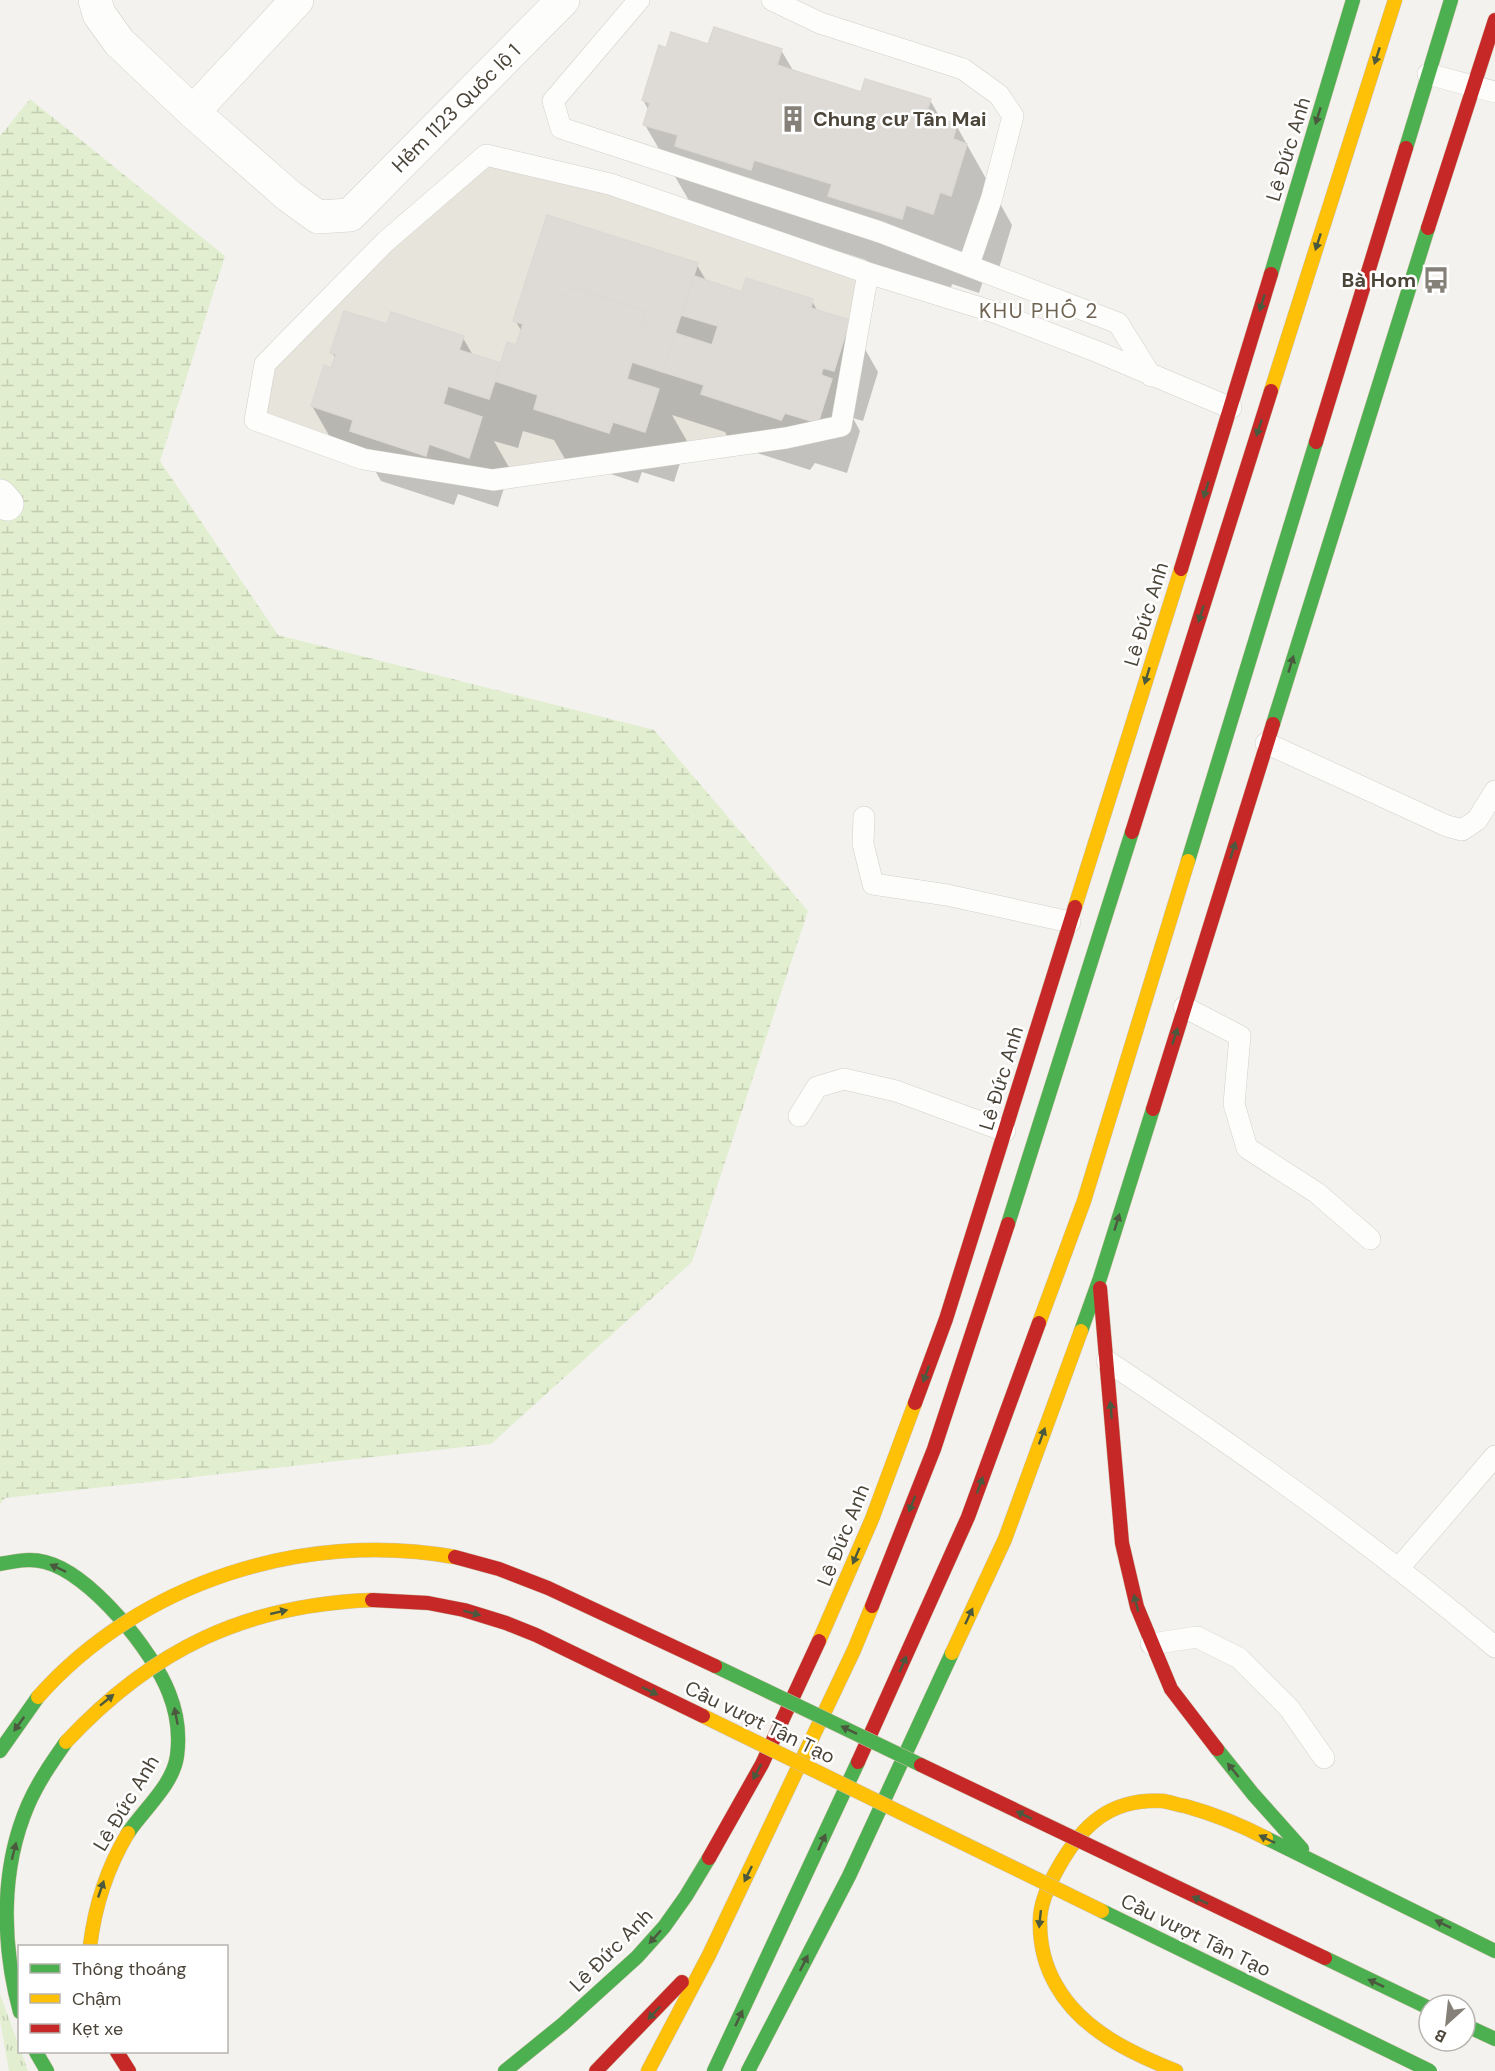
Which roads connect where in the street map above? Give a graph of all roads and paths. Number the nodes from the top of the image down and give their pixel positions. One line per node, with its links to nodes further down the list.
1 (95, 0): 13 (street)
2 (297, 0): 13 (street)
3 (562, 0): 13 (street, Hẻm 1123 Quốc lộ 1)
4 (639, 0): 14 (lane)
5 (772, 0): 14 (lane)
6 (1353, 0): 17 (highway, Lê Đức Anh, one-way to 17)
7 (1395, 0): 27 (highway, Lê Đức Anh, one-way to 27)
8 (1451, 0): 10 (highway)
9 (1495, 20): 11 (highway)
10 (1428, 74): 11 (lane); 51 (highway, one-way to 10)
11 (1473, 87): 12 (lane); 18 (highway, one-way to 11)
12 (1495, 92)
13 (193, 112)
14 (969, 264): 16 (lane)
15 (868, 273): 15 (lane); 16 (lane)
16 (1151, 376): 17 (lane)
17 (1231, 408): 21 (highway, Lê Đức Anh, one-way to 21)
18 (1266, 743): 19 (lane); 22 (highway, one-way to 18)
19 (1495, 791)
20 (864, 817): 21 (lane)
21 (1070, 922): 24 (highway, Lê Đức Anh)
22 (1184, 1007): 25 (lane); 26 (highway, one-way to 22)
23 (799, 1116): 24 (lane)
24 (1005, 1131): 27 (highway, Lê Đức Anh)
25 (1370, 1239)
26 (1100, 1278): 28 (highway); 52 (highway, one-way to 26)
27 (960, 1325): 39 (highway, Lê Đức Anh, one-way to 39); 48 (highway, Lê Đức Anh, one-way to 48)
28 (1107, 1361): 31 (lane); 32 (highway, one-way to 28)
29 (1495, 1456): 31 (lane)
30 (0, 1564): 37 (highway, Lê Đức Anh, one-way to 30)
31 (1398, 1569): 33 (lane)
32 (1151, 1644): 35 (lane); 36 (highway, one-way to 32)
33 (1495, 1647)
34 (0, 1751): 40 (highway, one-way to 34, bridge)
35 (1324, 1758)
36 (1313, 1861): 38 (highway, one-way to 36); 53 (highway, one-way to 53)
37 (90, 1945)
38 (1495, 1951)
39 (709, 1955): 49 (highway, one-way to 49); 50 (highway, Lê Đức Anh)
40 (1417, 2002)
41 (18, 2006): 54 (highway, Cầu vượt Tân Tạo, one-way to 54, bridge)
42 (1477, 2031): 43 (highway)
43 (1495, 2039)
44 (37, 2053): 46 (highway)
45 (118, 2053): 47 (highway)
46 (47, 2071)
47 (129, 2071)
48 (505, 2071)
49 (596, 2071)
50 (648, 2071)
51 (714, 2071)
52 (748, 2071)
53 (1176, 2071)
54 (1430, 2071)

